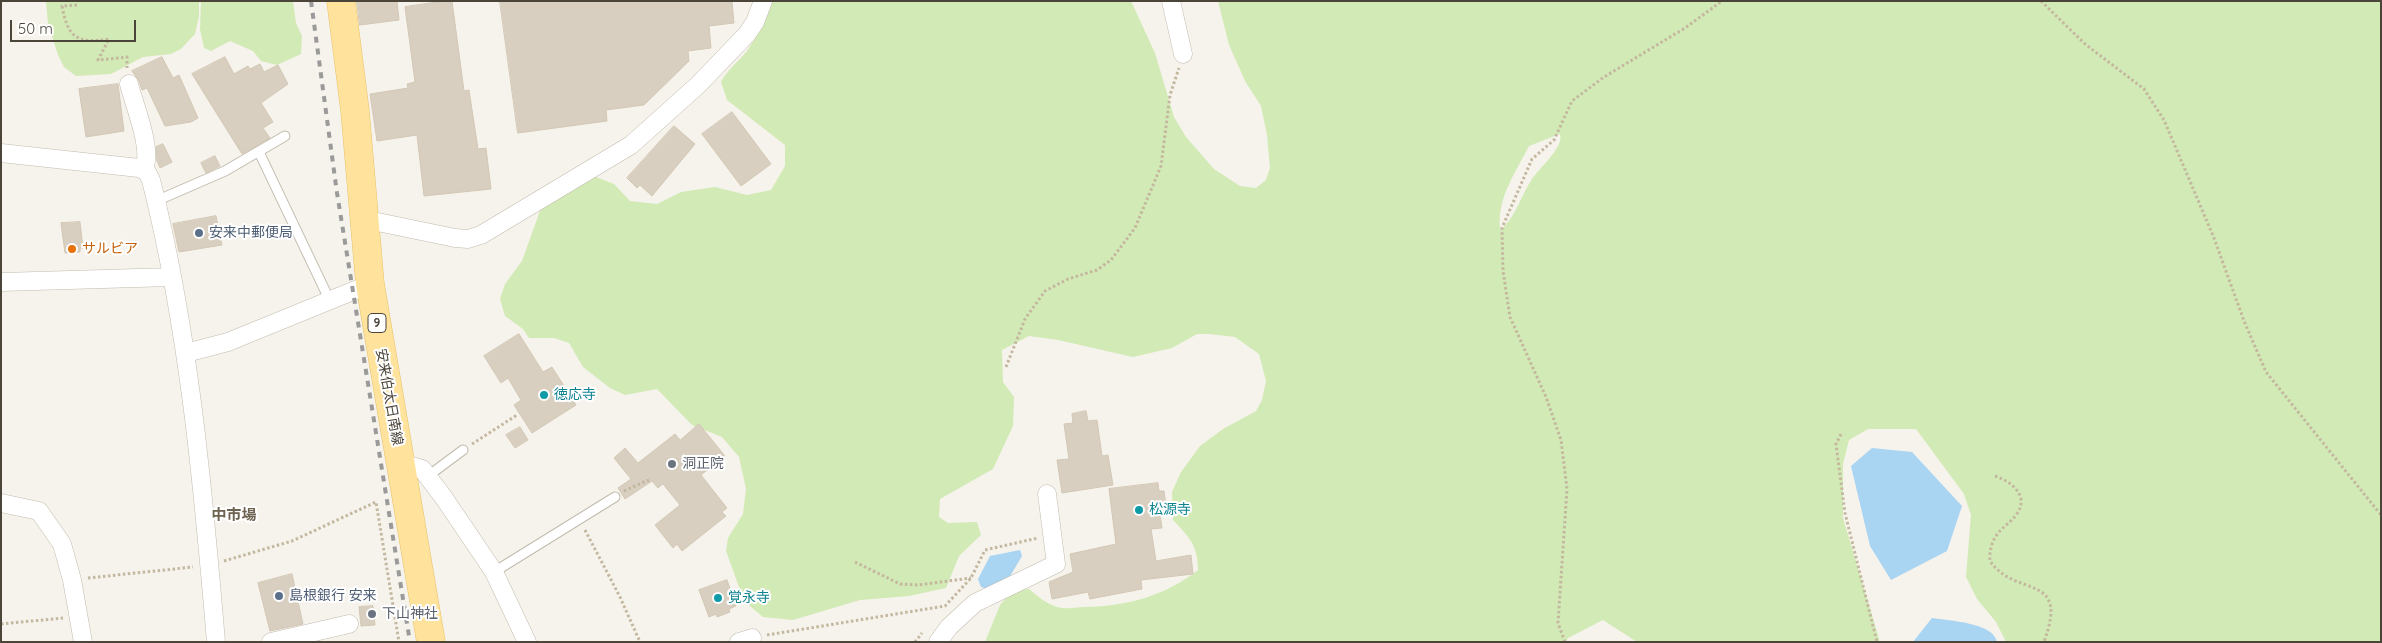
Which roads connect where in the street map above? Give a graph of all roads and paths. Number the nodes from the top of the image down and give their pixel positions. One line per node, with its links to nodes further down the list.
1 (340, 1): 15 (main road, 安来伯太日南線 / 9)
2 (763, 1): 15 (street)
3 (1171, 1): 7 (street)
4 (1722, 1): 53 (path)
5 (2041, 1): 32 (path)
6 (77, 5): 8 (path)
7 (1183, 54): 21 (path)
8 (127, 57)
9 (128, 84): 13 (street)
10 (284, 136): 11 (lane)
11 (259, 152): 14 (lane); 19 (lane)
12 (1, 153): 13 (street)
13 (144, 169): 14 (street)
14 (156, 201): 16 (street)
15 (363, 219): 18 (main road, 安来伯太日南線 / 9)
16 (172, 277): 17 (street); 20 (street)
17 (1, 282)
18 (370, 284): 19 (street); 25 (main road, 安来伯太日南線 / 9)
19 (330, 301): 20 (street)
20 (186, 353): 36 (street)
21 (1006, 367)
22 (517, 415): 24 (path)
23 (1841, 434): 54 (path)
24 (463, 450): 26 (lane)
25 (400, 463): 26 (street); 49 (main road, 安来伯太日南線 / 9)
26 (428, 476): 37 (street)
27 (1995, 476): 55 (path)
28 (649, 480): 30 (path)
29 (1047, 494): 34 (street)
30 (615, 497): 33 (lane)
31 (1, 503): 39 (street)
32 (2381, 515)
33 (579, 519): 37 (lane); 51 (path)
34 (1053, 535): 38 (path); 52 (street)
35 (855, 562): 38 (path)
36 (209, 566): 39 (path); 46 (street); 48 (path)
37 (494, 572): 50 (street)
38 (971, 578): 44 (path)
39 (72, 580): 40 (street)
40 (79, 617): 41 (path); 45 (street)
41 (1, 624)
42 (349, 624): 43 (street)
43 (328, 636): 47 (street)
44 (745, 640)
45 (83, 642)
46 (216, 642)
47 (271, 642)
48 (399, 642)
49 (431, 642)
50 (527, 642)
51 (640, 642)
52 (938, 642)
53 (1565, 642)
54 (1877, 642)
55 (2044, 642)

